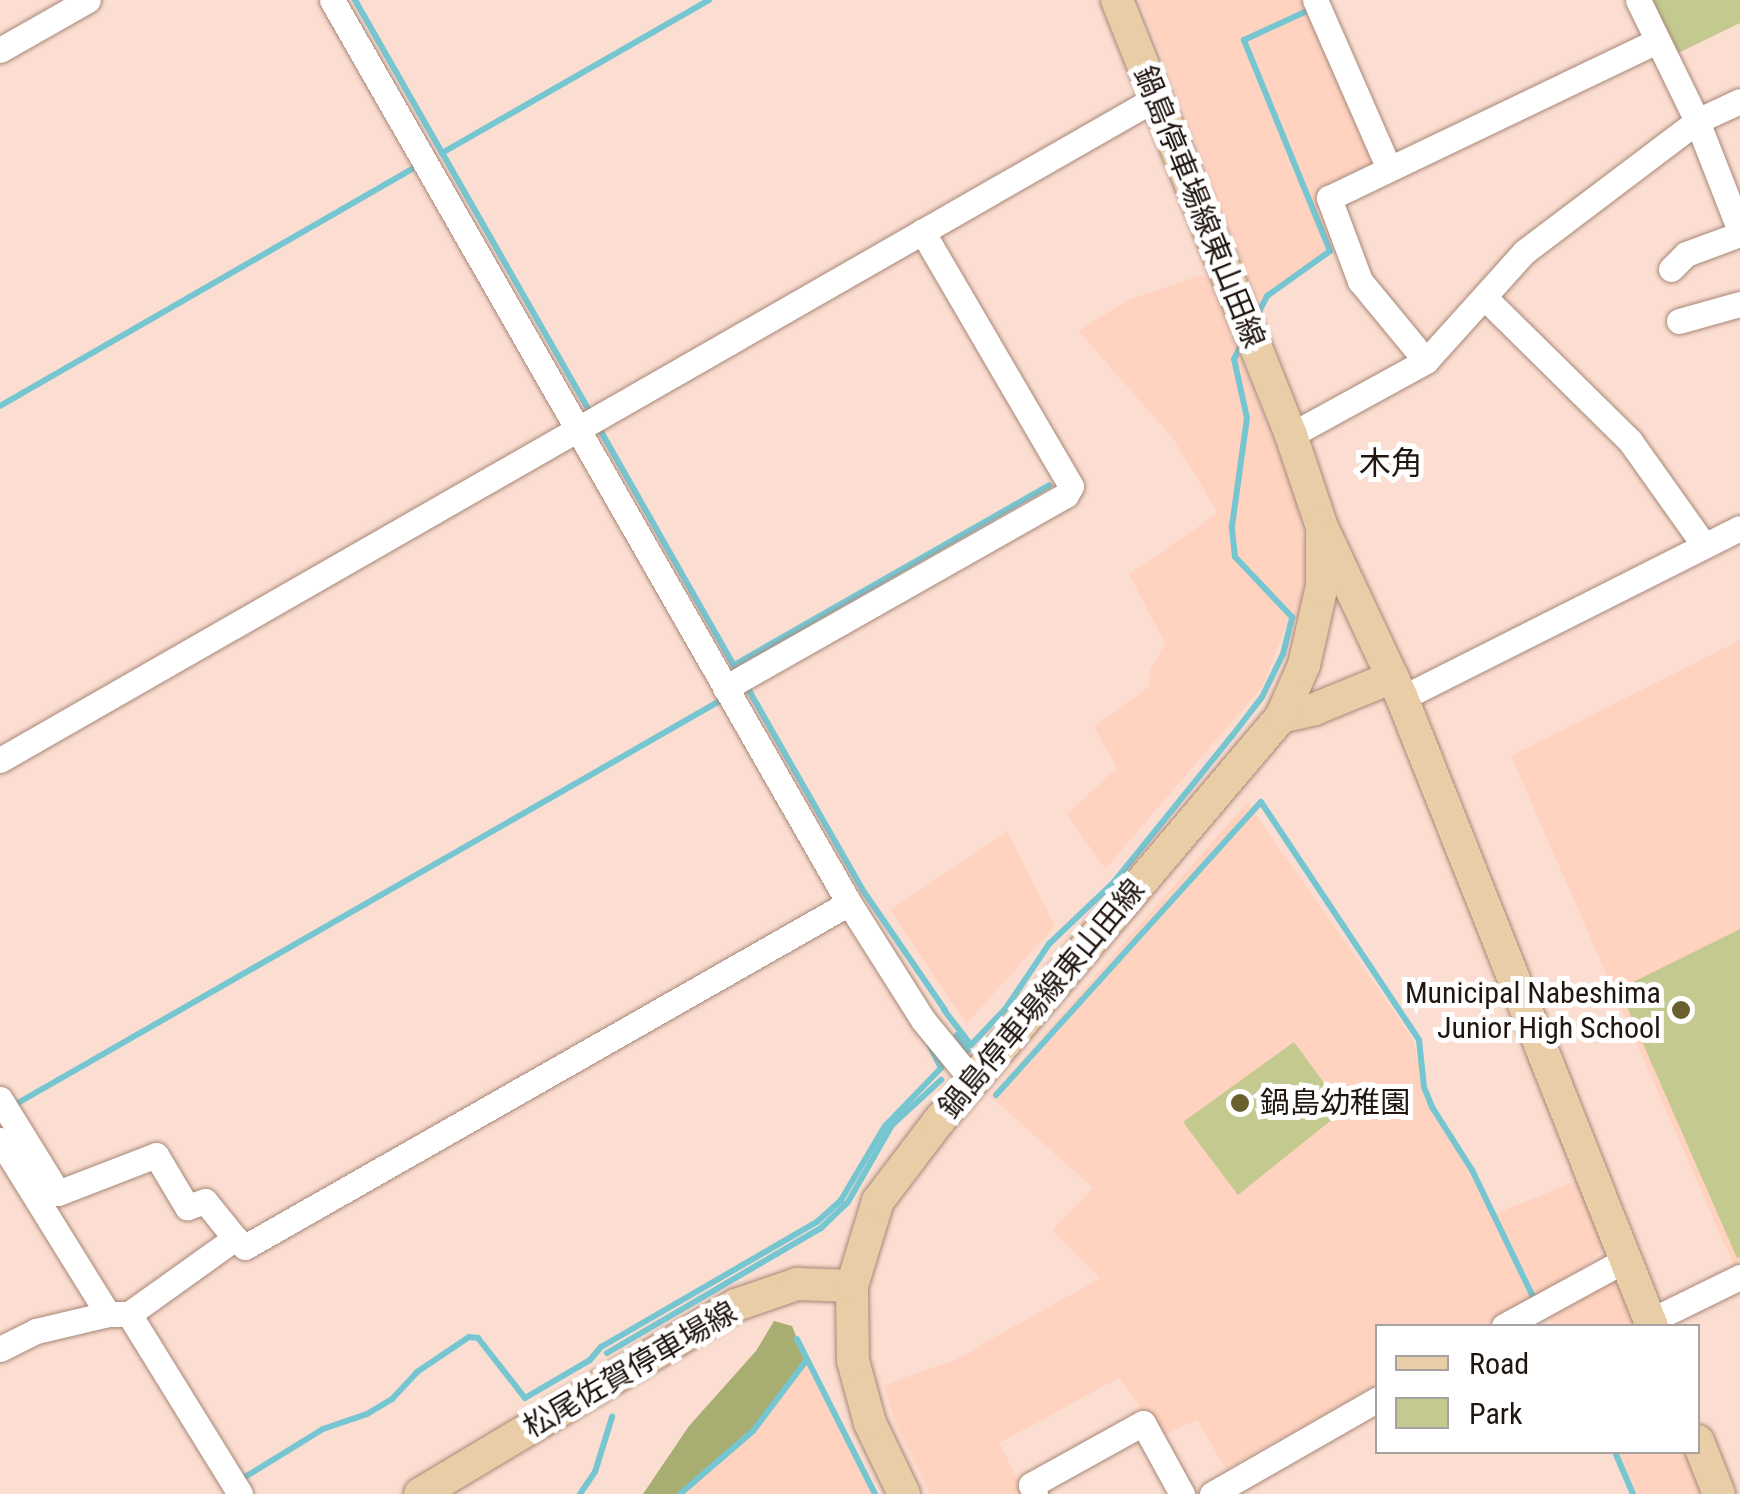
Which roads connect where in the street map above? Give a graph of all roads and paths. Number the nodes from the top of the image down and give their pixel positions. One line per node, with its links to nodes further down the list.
1 (88, 0): 7 (street)
2 (332, 0): 19 (street)
3 (1116, 0): 8 (main road, 鍋島停車場線東山田線)
4 (1638, 0): 6 (street)
5 (1317, 6): 11 (street)
6 (1657, 41): 10 (street); 11 (street)
7 (0, 50)
8 (1156, 98): 13 (street); 20 (main road, 鍋島停車場線東山田線)
9 (1740, 101): 10 (street)
10 (1697, 121): 12 (street); 15 (street)
11 (1388, 166): 18 (street)
12 (1738, 220): 14 (street)
13 (922, 231): 19 (street); 25 (street)
14 (1671, 268)
15 (1485, 298): 18 (street); 23 (street)
16 (1740, 304): 17 (street)
17 (1679, 322)
18 (1426, 361): 20 (street)
19 (576, 428): 25 (street); 27 (street)
20 (1291, 435): 21 (main road, 鍋島停車場線東山田線)
21 (1322, 527): 24 (main road, 鍋島停車場線東山田線); 26 (main road, 鍋島停車場線東山田線)
22 (1740, 528): 23 (street)
23 (1704, 546): 24 (street)
24 (1398, 687): 26 (main road); 33 (main road, 鍋島停車場線東山田線)
25 (725, 688): 28 (street)
26 (1281, 718): 29 (main road, 鍋島停車場線東山田線)
27 (0, 760)
28 (850, 903): 29 (street); 32 (street)
29 (972, 1081): 35 (main road, 鍋島停車場線東山田線)
30 (0, 1099): 32 (street)
31 (0, 1140): 36 (street)
32 (235, 1238): 36 (street)
33 (1623, 1261): 37 (street); 38 (main road, 鍋島停車場線東山田線)
34 (1740, 1277): 38 (street)
35 (852, 1286): 43 (main road, 松尾佐賀停車場線); 44 (main road, 鍋島停車場線東山田線)
36 (118, 1314): 39 (street); 42 (street)
37 (1508, 1324)
38 (1651, 1324)
39 (0, 1350)
40 (1375, 1401): 47 (street)
41 (1700, 1446): 48 (main road)
42 (240, 1494)
43 (420, 1494)
44 (904, 1494)
45 (1035, 1494): 46 (street)
46 (1182, 1494)
47 (1212, 1494)
48 (1718, 1494)

